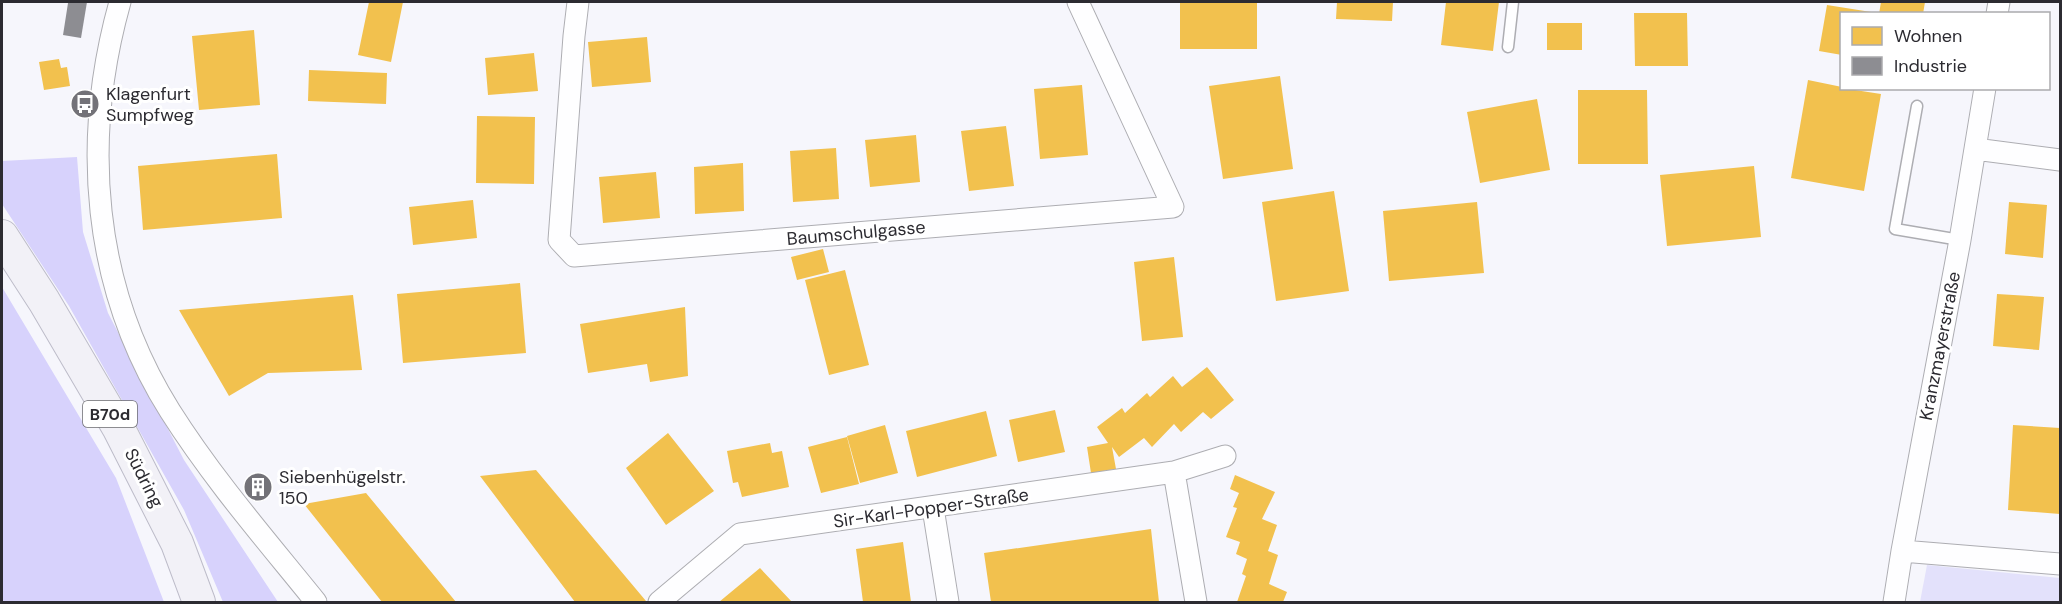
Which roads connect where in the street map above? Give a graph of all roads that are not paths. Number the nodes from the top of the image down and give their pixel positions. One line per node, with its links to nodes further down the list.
1 (120, 2): 18 (street)
2 (578, 2): 3 (street, Baumschulgasse)
3 (1078, 2)
4 (1513, 2): 5 (lane)
5 (1508, 47)
6 (1985, 90): 8 (street, Kranzmayerstraße)
7 (1917, 106): 11 (lane)
8 (1975, 149): 9 (street); 11 (street, Kranzmayerstraße)
9 (2061, 160)
10 (2, 236): 17 (main road, Südring / B70d)
11 (1960, 240): 15 (street, Kranzmayerstraße)
12 (1225, 456): 13 (street, Sir-Karl-Popper-Straße)
13 (1174, 472): 14 (street, Sir-Karl-Popper-Straße); 21 (street)
14 (933, 508): 19 (street, Sir-Karl-Popper-Straße); 20 (street)
15 (1902, 551): 16 (street); 22 (street, Kranzmayerstraße)
16 (2061, 564)
17 (199, 603)
18 (316, 603)
19 (659, 603)
20 (948, 603)
21 (1196, 603)
22 (1894, 603)

